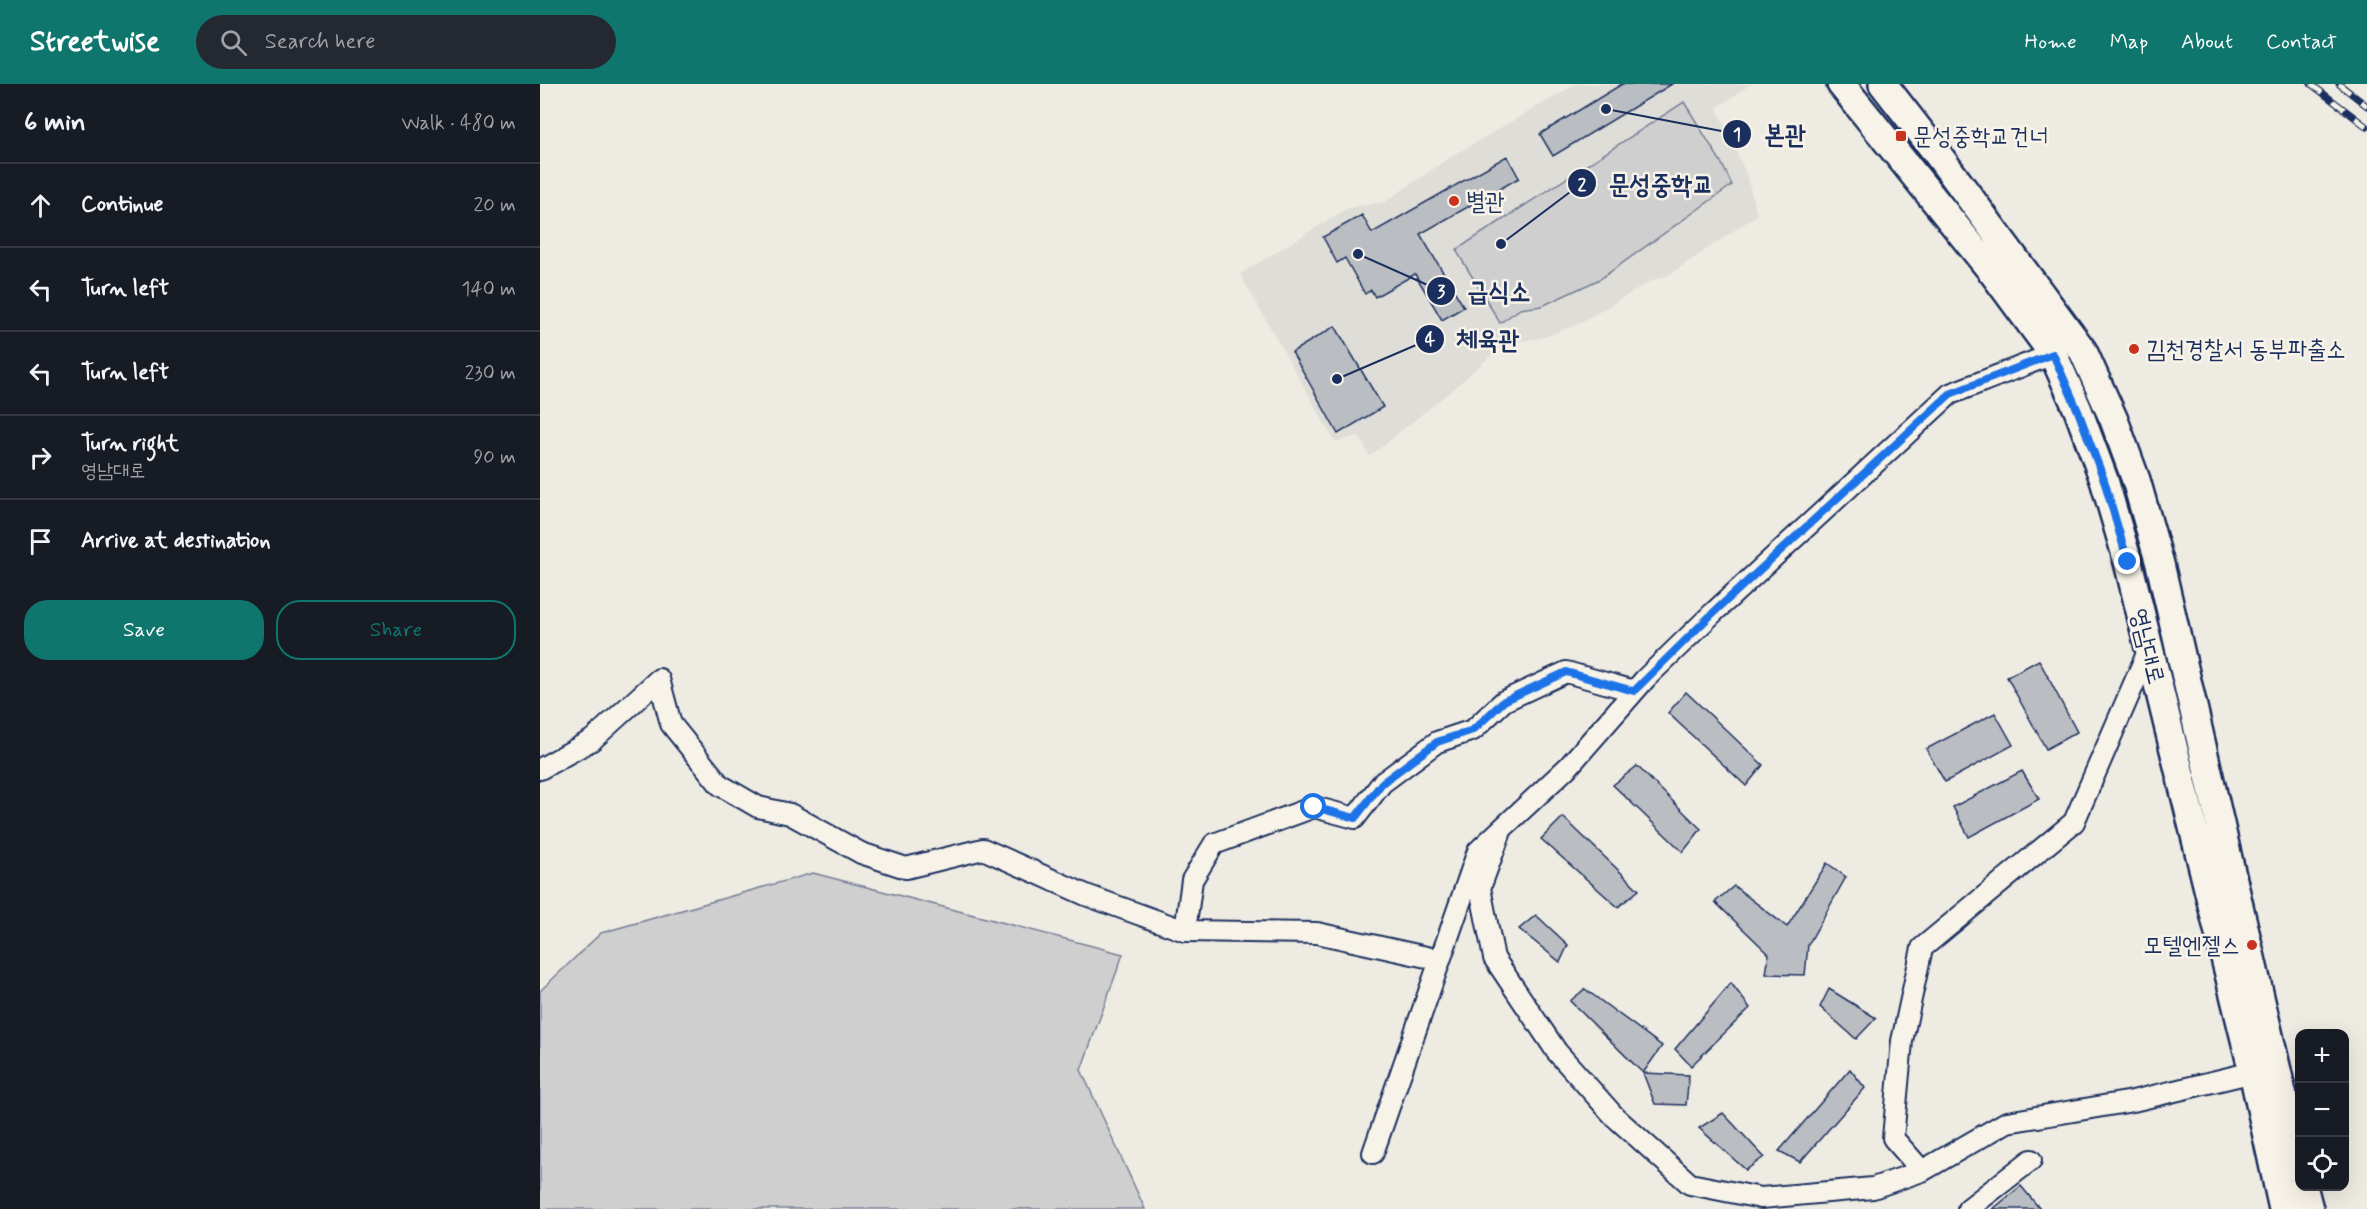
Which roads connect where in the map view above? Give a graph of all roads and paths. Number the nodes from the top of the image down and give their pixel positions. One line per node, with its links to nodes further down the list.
1 (1841, 84): 3 (main road, 영남대로)
2 (1883, 84): 10 (main road, 영남대로)
3 (2053, 354): 4 (main road, 영남대로); 5 (street)
4 (2149, 649): 10 (main road, 영남대로); 14 (street)
5 (1634, 691): 7 (street); 8 (street)
6 (540, 769): 8 (street)
7 (1502, 828): 9 (street); 14 (street)
8 (1185, 931): 9 (street)
9 (1440, 960): 11 (street)
10 (2264, 1069): 12 (main road, 영남대로); 14 (street); 17 (main road, 영남대로)
11 (1373, 1154)
12 (2295, 1156)
13 (2031, 1160): 16 (street)
14 (1922, 1171)
15 (2304, 1191): 18 (main road)
16 (1968, 1209)
17 (2283, 1209)
18 (2309, 1209)

